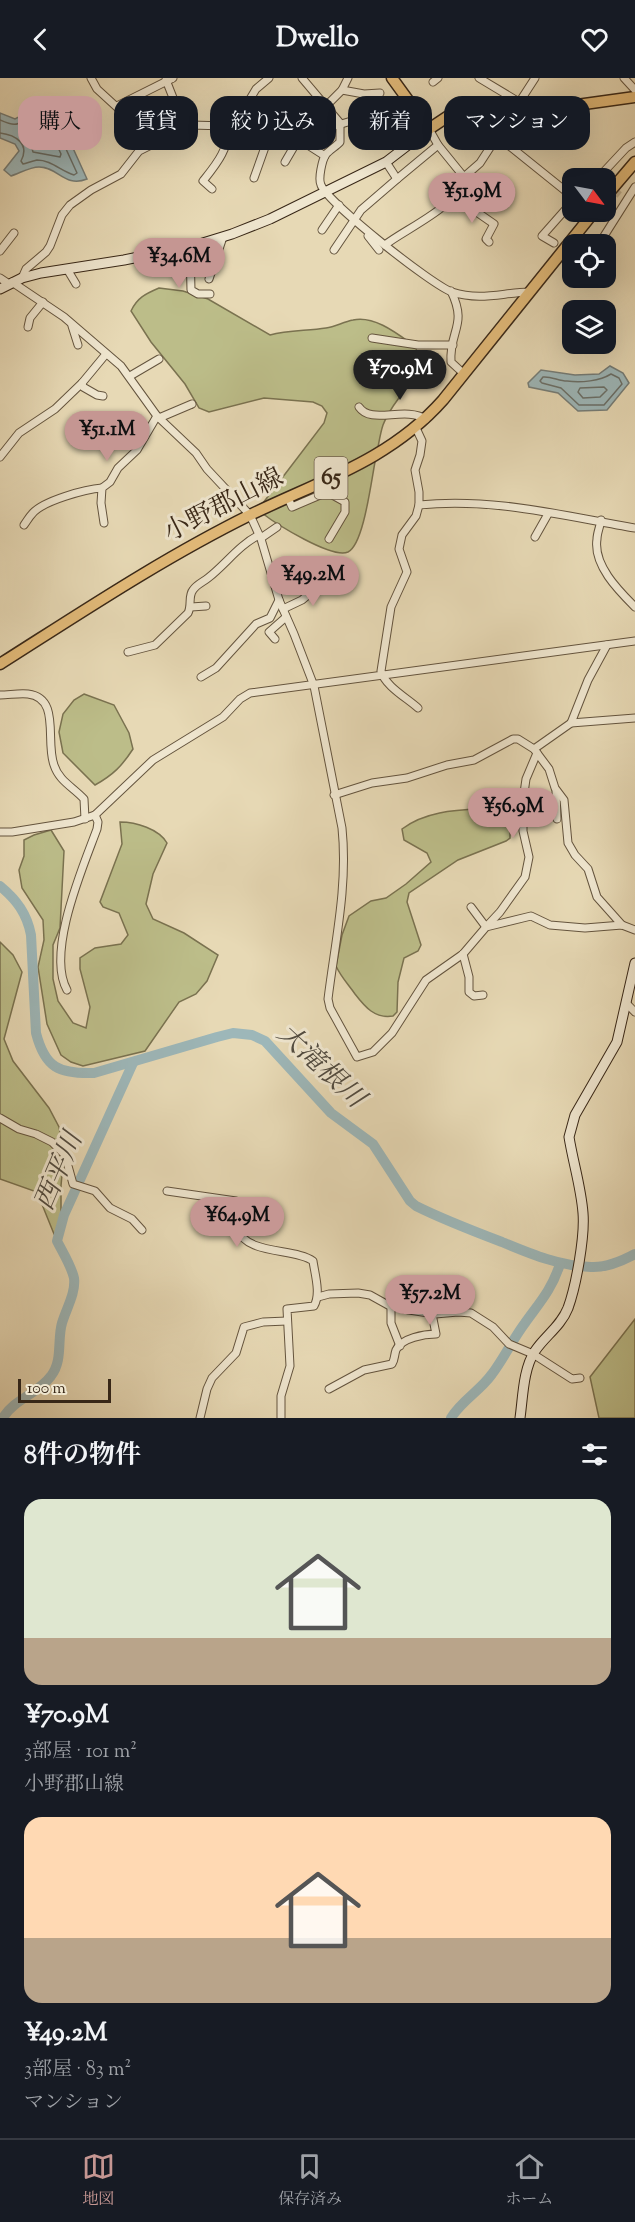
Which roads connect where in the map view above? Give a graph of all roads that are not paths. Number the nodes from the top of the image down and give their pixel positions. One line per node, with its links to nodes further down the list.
1 (91, 78): 22 (street)
2 (269, 78): 15 (street)
3 (302, 78): 16 (street)
4 (348, 78): 10 (street)
5 (392, 78): 18 (main road)
6 (479, 78): 19 (street)
7 (535, 78): 20 (street)
8 (624, 78): 11 (street)
9 (168, 79): 13 (street); 14 (street)
10 (342, 90): 12 (street); 17 (street)
11 (635, 90)
12 (380, 93)
13 (136, 96)
14 (174, 96)
15 (251, 96)
16 (317, 96)
17 (336, 96)
18 (405, 96)
19 (509, 96)
20 (523, 96)
21 (635, 97): 23 (main road)
22 (114, 103)
23 (590, 103)
24 (336, 118): 26 (street)
25 (348, 121): 26 (street)
26 (340, 123): 27 (street); 39 (street)
27 (336, 124)
28 (432, 134): 30 (street)
29 (635, 142): 43 (street)
30 (438, 145): 44 (street); 46 (street)
31 (141, 150): 71 (street)
32 (224, 150): 49 (street)
33 (264, 150): 45 (street)
34 (291, 150): 40 (street)
35 (316, 150): 39 (street)
36 (399, 150): 41 (main road)
37 (488, 150): 44 (street)
38 (514, 150): 50 (street)
39 (325, 156): 51 (street)
40 (285, 162)
41 (386, 162): 46 (street); 51 (main road)
42 (635, 162): 47 (main road)
43 (607, 168)
44 (464, 177): 52 (street)
45 (254, 178)
46 (398, 179): 55 (street)
47 (616, 184)
48 (635, 187): 59 (street)
49 (212, 189)
50 (562, 190)
51 (325, 192): 53 (street); 61 (main road)
52 (456, 193): 62 (street); 66 (street)
53 (339, 205): 55 (street); 57 (street)
54 (562, 212): 63 (street)
55 (356, 221): 66 (street); 67 (street)
56 (586, 222): 77 (main road, 小野郡山線 / 65)
57 (322, 230)
58 (14, 233): 64 (street)
59 (604, 234)
60 (0, 237): 64 (street)
61 (223, 237): 65 (main road); 72 (street)
62 (489, 242)
63 (554, 243)
64 (6, 244): 68 (street)
65 (190, 247): 69 (main road); 78 (street)
66 (382, 248): 76 (street)
67 (334, 250)
68 (0, 251)
69 (67, 269): 71 (main road); 74 (street)
70 (0, 278): 73 (street)
71 (22, 278): 73 (main road)
72 (209, 279)
73 (10, 283): 75 (main road); 79 (street)
74 (76, 284)
75 (0, 289)
76 (451, 291): 77 (street); 84 (street)
77 (529, 292): 87 (main road, 小野郡山線 / 65)
78 (210, 294)
79 (44, 302): 80 (street); 81 (street)
80 (72, 326): 83 (street); 85 (street)
81 (28, 327)
82 (372, 338): 84 (street)
83 (78, 345)
84 (453, 345): 87 (street)
85 (106, 354): 88 (street); 89 (street)
86 (159, 359): 88 (street)
87 (464, 374): 94 (main road, 小野郡山線 / 65)
88 (130, 376): 93 (street)
89 (82, 383): 90 (street); 96 (street)
90 (103, 396)
91 (192, 404): 93 (street)
92 (358, 407): 94 (street)
93 (158, 417): 97 (street); 101 (street)
94 (426, 419): 95 (main road, 小野郡山線 / 65)
95 (416, 429): 98 (main road, 小野郡山線 / 65); 99 (street)
96 (0, 457)
97 (102, 488): 103 (street); 104 (street)
98 (288, 498): 101 (main road, 小野郡山線 / 65); 109 (street)
99 (419, 505): 100 (street); 122 (street)
100 (548, 514): 102 (street); 108 (street)
101 (250, 515): 107 (street); 121 (main road, 小野郡山線 / 65)
102 (601, 520): 106 (street); 114 (street)
103 (105, 523)
104 (24, 525)
105 (277, 527): 107 (street)
106 (635, 528)
107 (260, 536): 111 (street); 113 (street)
108 (535, 537)
109 (329, 539)
110 (327, 579): 115 (street)
111 (279, 600): 115 (street); 123 (street)
112 (206, 606): 113 (street)
113 (191, 607): 120 (street)
114 (635, 607)
115 (283, 609): 116 (street)
116 (286, 617): 117 (street); 124 (street)
117 (275, 639)
118 (635, 641): 119 (street)
119 (607, 645): 122 (street); 128 (street)
120 (128, 652)
121 (0, 664)
122 (382, 676): 124 (street); 126 (street)
123 (201, 677)
124 (314, 686): 131 (street); 132 (street)
125 (0, 695): 133 (street)
126 (418, 708)
127 (635, 718): 128 (street)
128 (571, 723): 129 (street)
129 (536, 751): 130 (street); 131 (street); 138 (street)
130 (555, 788): 134 (street); 137 (street)
131 (334, 795): 140 (street)
132 (95, 815): 133 (street); 142 (street)
133 (85, 819): 135 (street)
134 (557, 819)
135 (0, 832)
136 (471, 907): 138 (street)
137 (622, 925): 138 (street); 139 (street)
138 (486, 927): 140 (street)
139 (635, 930)
140 (463, 954): 143 (street)
141 (635, 963): 144 (main road)
142 (66, 990)
143 (483, 995)
144 (626, 1003): 145 (street); 154 (main road)
145 (635, 1012)
146 (0, 1118): 148 (street)
147 (167, 1191): 149 (street)
148 (142, 1230)
149 (318, 1297): 150 (street); 152 (street)
150 (391, 1306): 151 (street); 153 (street)
151 (432, 1314): 153 (street); 154 (street)
152 (287, 1321): 157 (street); 158 (street)
153 (400, 1346): 156 (street)
154 (533, 1354): 155 (street); 159 (main road)
155 (580, 1378)
156 (329, 1389)
157 (200, 1418)
158 (281, 1418)
159 (520, 1418)

